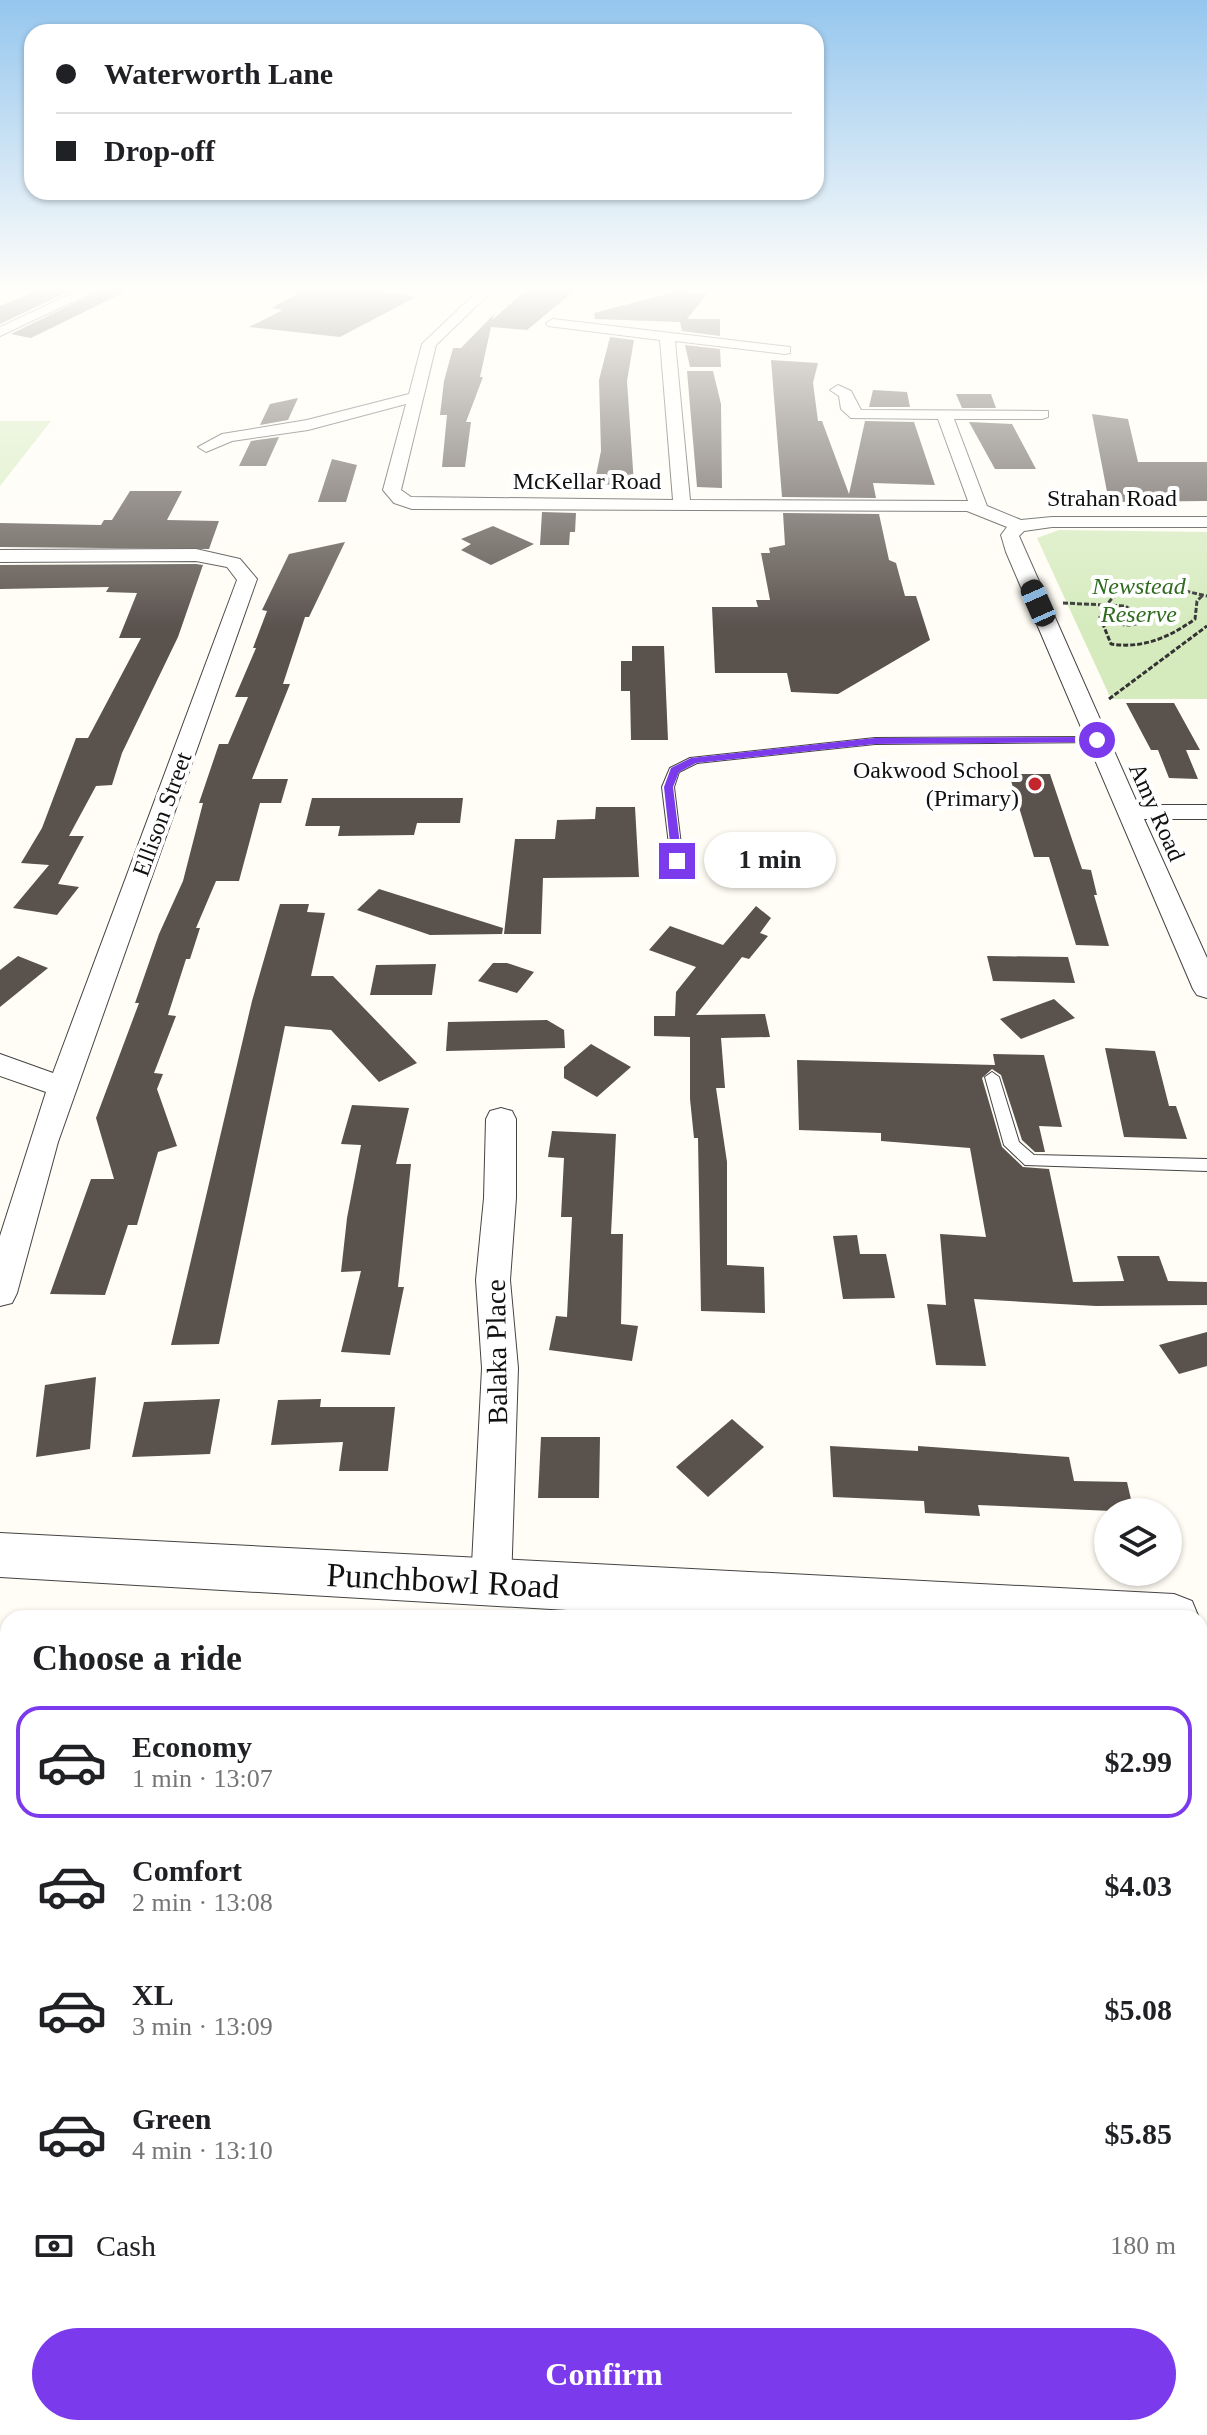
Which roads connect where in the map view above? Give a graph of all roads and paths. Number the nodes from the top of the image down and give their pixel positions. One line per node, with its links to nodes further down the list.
1 (401, 401): 7 (street)
2 (414, 401): 8 (street, McKellar Road)
3 (673, 401): 8 (street)
4 (849, 401): 5 (street)
5 (945, 416): 6 (street); 9 (street)
6 (1037, 418)
7 (206, 447)
8 (682, 505): 9 (street, McKellar Road)
9 (979, 507): 11 (street, McKellar Road)
10 (1207, 522): 11 (street, Strahan Road)
11 (1018, 526): 14 (street, Amy Road)
12 (0, 556): 26 (street, Ellison Street)
13 (1205, 596): 15 (path); 16 (path)
14 (1038, 603): 15 (path); 19 (street, Amy Road)
15 (1105, 603): 16 (path); 16 (path)
16 (1102, 623)
17 (1207, 626): 18 (path)
18 (1109, 699)
19 (1097, 740): 20 (street, Amy Road); 22 (lane)
20 (1129, 812): 21 (street); 23 (street, Amy Road)
21 (1207, 812)
22 (677, 861)
23 (1207, 989)
24 (0, 1064): 26 (street)
25 (992, 1077): 28 (lane)
26 (64, 1085): 29 (street, Ellison Street)
27 (501, 1119): 31 (street, Balaka Place)
28 (1207, 1165)
29 (0, 1293)
30 (0, 1555): 31 (street, Punchbowl Road)
31 (491, 1584): 32 (street, Punchbowl Road)
32 (1013, 1610)

